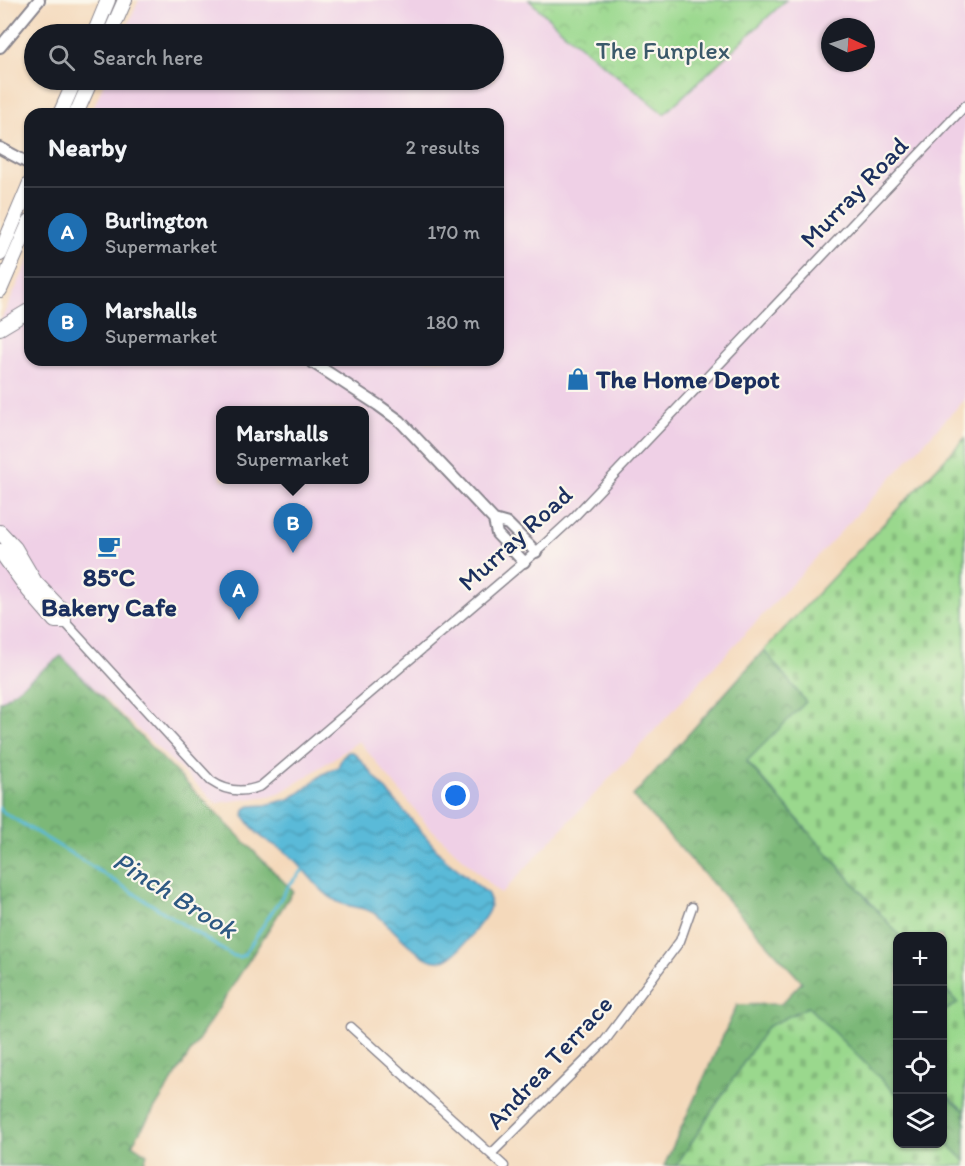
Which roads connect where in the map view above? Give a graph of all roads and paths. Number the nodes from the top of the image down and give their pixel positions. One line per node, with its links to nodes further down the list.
1 (39, 0): 6 (street)
2 (108, 0): 4 (main road)
3 (125, 0): 5 (main road)
4 (98, 24)
5 (114, 24)
6 (0, 47)
7 (71, 90): 10 (main road)
8 (87, 90): 11 (main road)
9 (965, 106): 24 (street, Murray Road)
10 (63, 108)
11 (79, 108)
12 (0, 148): 13 (street)
13 (24, 161)
14 (24, 197): 16 (main road)
15 (24, 235): 17 (main road)
16 (0, 254)
17 (0, 290)
18 (24, 314): 19 (main road)
19 (0, 328)
20 (318, 366): 21 (street)
21 (494, 520): 24 (street); 25 (street)
22 (0, 532): 26 (main road)
23 (0, 551): 26 (main road)
24 (536, 552): 25 (street, Murray Road)
25 (524, 562): 26 (street, Murray Road)
26 (64, 621)
27 (692, 907): 29 (street, Andrea Terrace)
28 (351, 1027): 29 (street)
29 (491, 1154): 30 (street)
30 (504, 1166)

